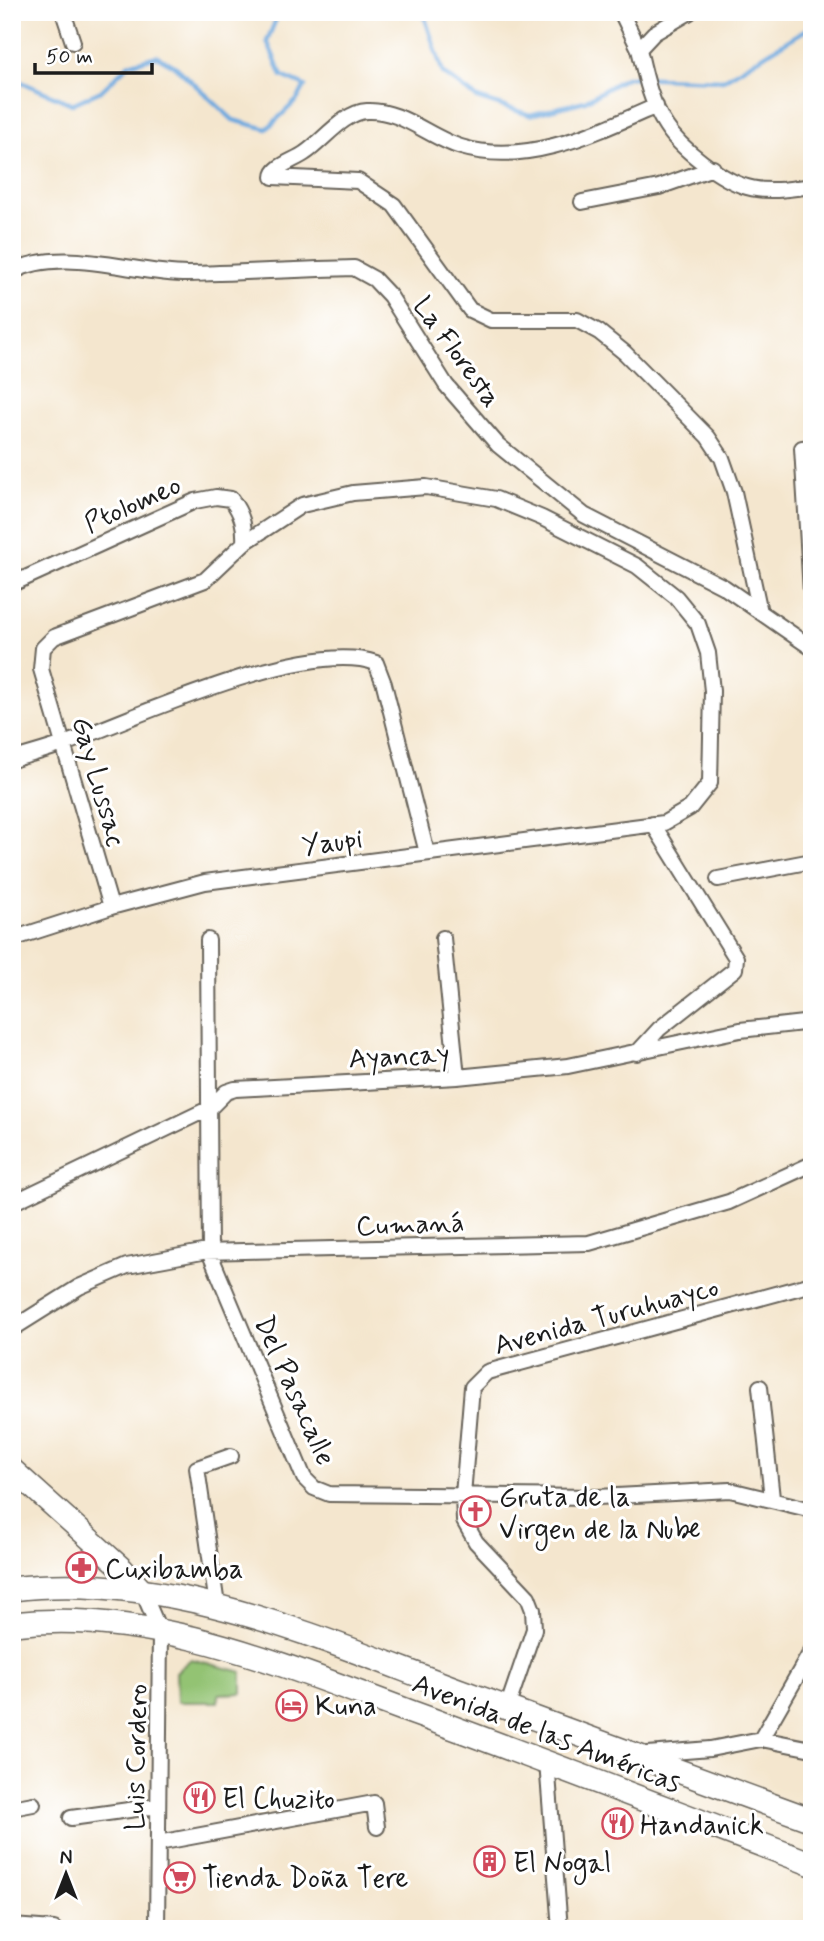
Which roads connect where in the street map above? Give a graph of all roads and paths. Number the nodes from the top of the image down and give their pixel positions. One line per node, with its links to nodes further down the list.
1 (63, 12): 4 (street)
2 (621, 12): 5 (street)
3 (690, 12): 5 (street)
4 (73, 42)
5 (640, 56): 6 (street)
6 (656, 106): 7 (street); 17 (street)
7 (713, 168): 8 (street); 9 (street)
8 (812, 186)
9 (582, 202)
10 (12, 272): 12 (street, La Floresta)
11 (807, 448): 16 (street)
12 (584, 515): 13 (street); 17 (street, La Floresta)
13 (576, 536): 14 (street); 21 (street)
14 (244, 543): 15 (street, Ptolomeo); 19 (street, Gay Lussac)
15 (12, 584)
16 (812, 608)
17 (760, 612): 18 (street, La Floresta)
18 (812, 648)
19 (65, 744): 20 (street); 22 (street); 25 (street, Gay Lussac)
20 (12, 760)
21 (659, 824): 22 (street, Yaupi); 30 (street)
22 (427, 853): 25 (street, Yaupi)
23 (812, 862): 24 (street)
24 (718, 879)
25 (111, 907): 27 (street, Yaupi)
26 (443, 938): 31 (street)
27 (12, 939)
28 (208, 940): 32 (street, Del Pasacalle)
29 (812, 1022): 30 (street, Ayancay)
30 (637, 1053): 31 (street, Ayancay)
31 (457, 1077): 32 (street, Ayancay)
32 (211, 1108): 34 (street, Ayancay); 35 (street, Del Pasacalle)
33 (812, 1164): 35 (street, Cumaná)
34 (12, 1203)
35 (211, 1254): 37 (street, Cumaná); 41 (street, Del Pasacalle)
36 (812, 1284): 41 (street, Avenida Turuhuayco)
37 (12, 1329)
38 (760, 1387): 42 (street)
39 (231, 1457): 46 (street)
40 (12, 1469): 45 (street)
41 (463, 1495): 42 (street, Del Pasacalle); 50 (street, Avenida Turuhuayco)
42 (772, 1498): 43 (street, Del Pasacalle)
43 (812, 1510)
44 (12, 1589): 45 (main road, Avenida de las Américas)
45 (142, 1590): 46 (main road, Avenida de las Américas); 48 (street, Luis Cordero)
46 (217, 1605): 50 (main road, Avenida de las Américas)
47 (12, 1624): 48 (main road, Avenida de las Américas)
48 (160, 1632): 54 (main road, Avenida de las Américas); 56 (street, Luis Cordero)
49 (812, 1650): 51 (street)
50 (507, 1708): 53 (main road, Avenida de las Américas)
51 (761, 1739): 52 (street); 53 (street)
52 (812, 1749)
53 (632, 1755): 59 (main road, Avenida de las Américas)
54 (547, 1762): 62 (main road, Avenida de las Américas); 66 (street)
55 (33, 1804): 57 (street)
56 (158, 1806): 58 (street); 61 (street, Luis Cordero)
57 (12, 1808)
58 (71, 1818)
59 (812, 1820)
60 (377, 1827): 61 (street)
61 (158, 1843): 65 (street, Luis Cordero)
62 (812, 1864)
63 (12, 1926): 64 (street)
64 (54, 1929)
65 (157, 1929)
66 (560, 1929)

